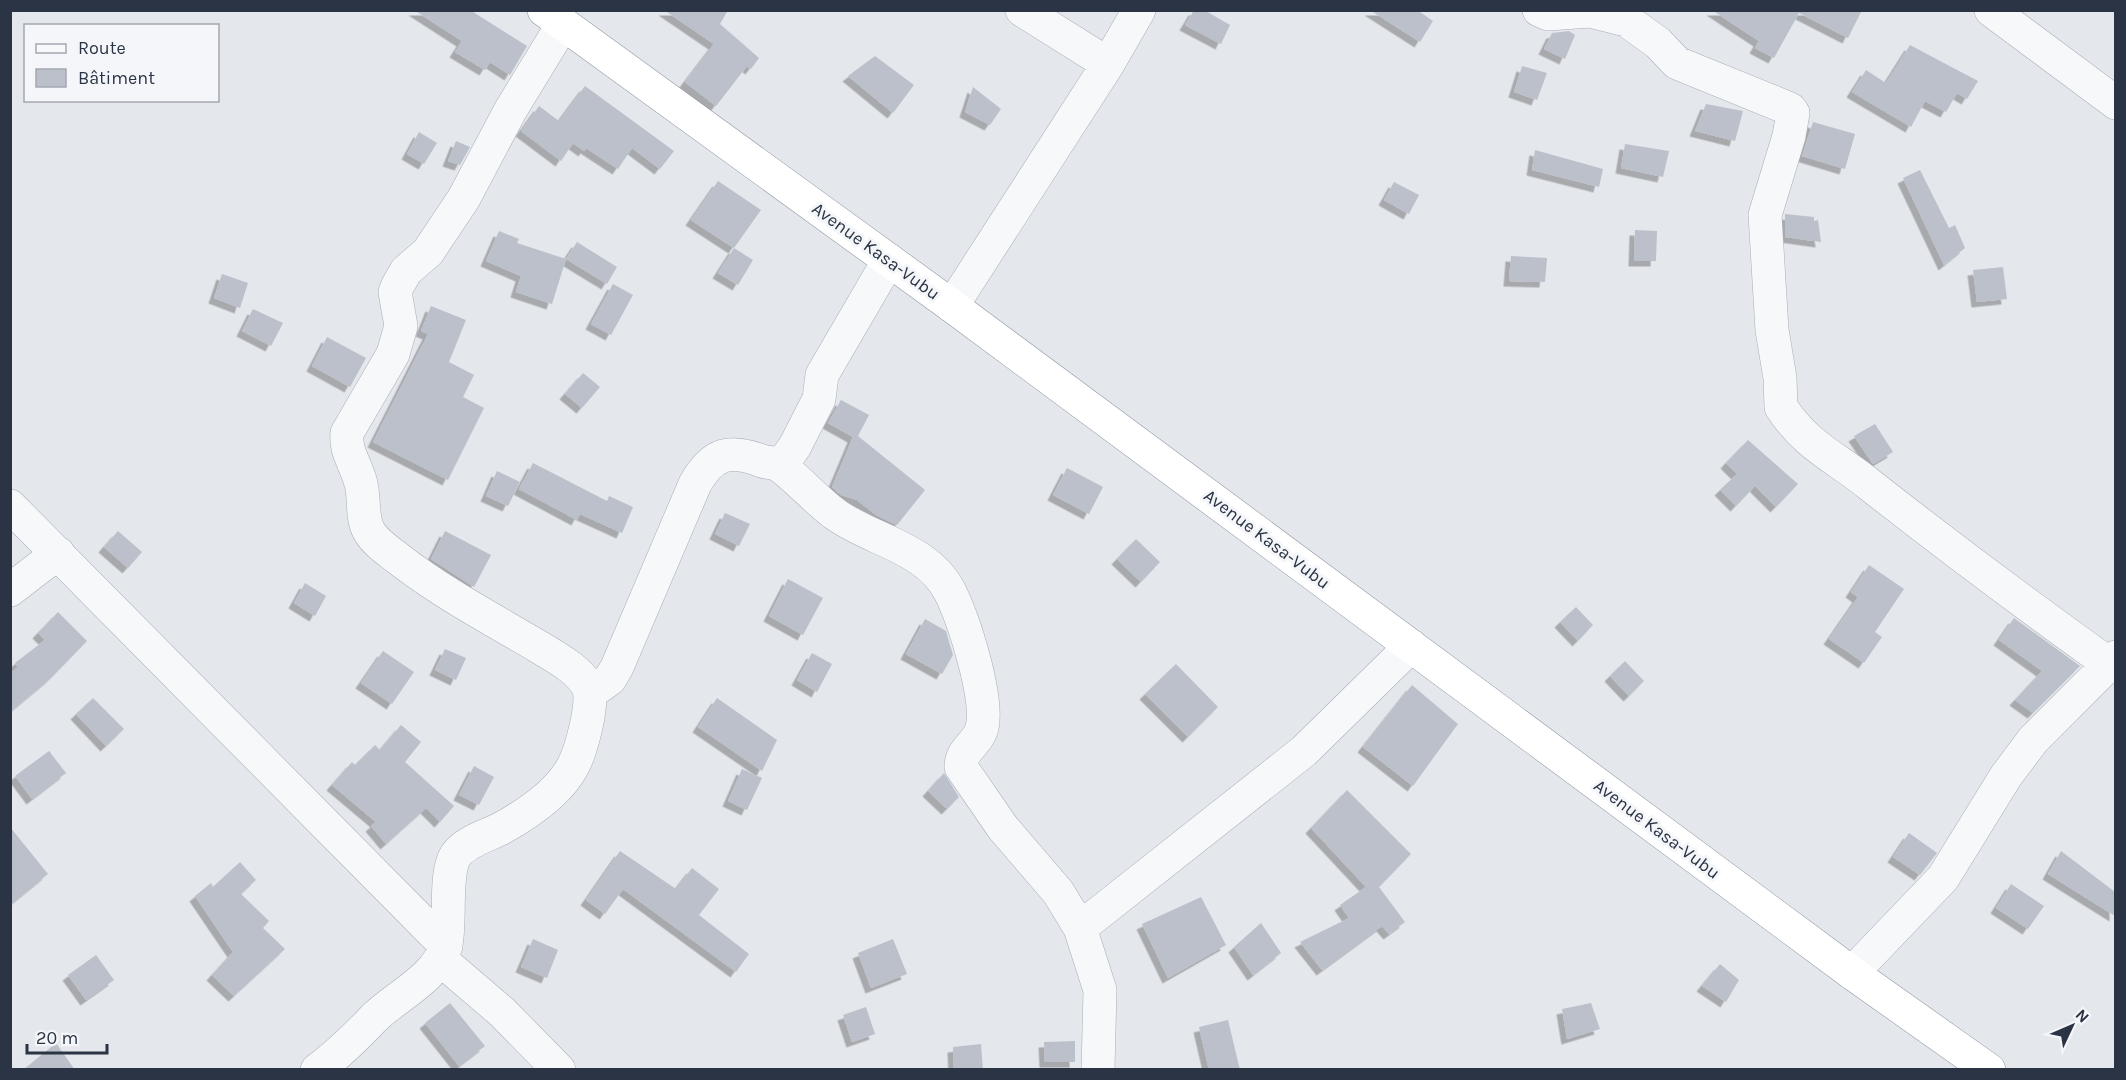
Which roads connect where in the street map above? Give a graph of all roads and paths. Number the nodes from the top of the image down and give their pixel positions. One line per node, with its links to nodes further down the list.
1 (1022, 10): 6 (street)
2 (1139, 10): 6 (street)
3 (1539, 10): 15 (street)
4 (1991, 10): 7 (street)
5 (554, 17): 8 (highway, Avenue Kasa-Vubu); 16 (street)
6 (1108, 64): 9 (street)
7 (2115, 104)
8 (889, 260): 9 (highway, Avenue Kasa-Vubu); 10 (street)
9 (952, 306): 14 (highway, Avenue Kasa-Vubu)
10 (777, 464): 16 (street); 17 (street)
11 (10, 506): 12 (street)
12 (58, 554): 13 (street); 18 (street)
13 (10, 590)
14 (1411, 646): 17 (street); 19 (highway, Avenue Kasa-Vubu)
15 (2112, 661): 19 (street)
16 (590, 693): 18 (street)
17 (1080, 928): 22 (street)
18 (443, 952): 20 (street); 21 (street)
19 (1852, 973): 23 (highway, Avenue Kasa-Vubu)
20 (317, 1070)
21 (559, 1070)
22 (1098, 1070)
23 (1989, 1070)

